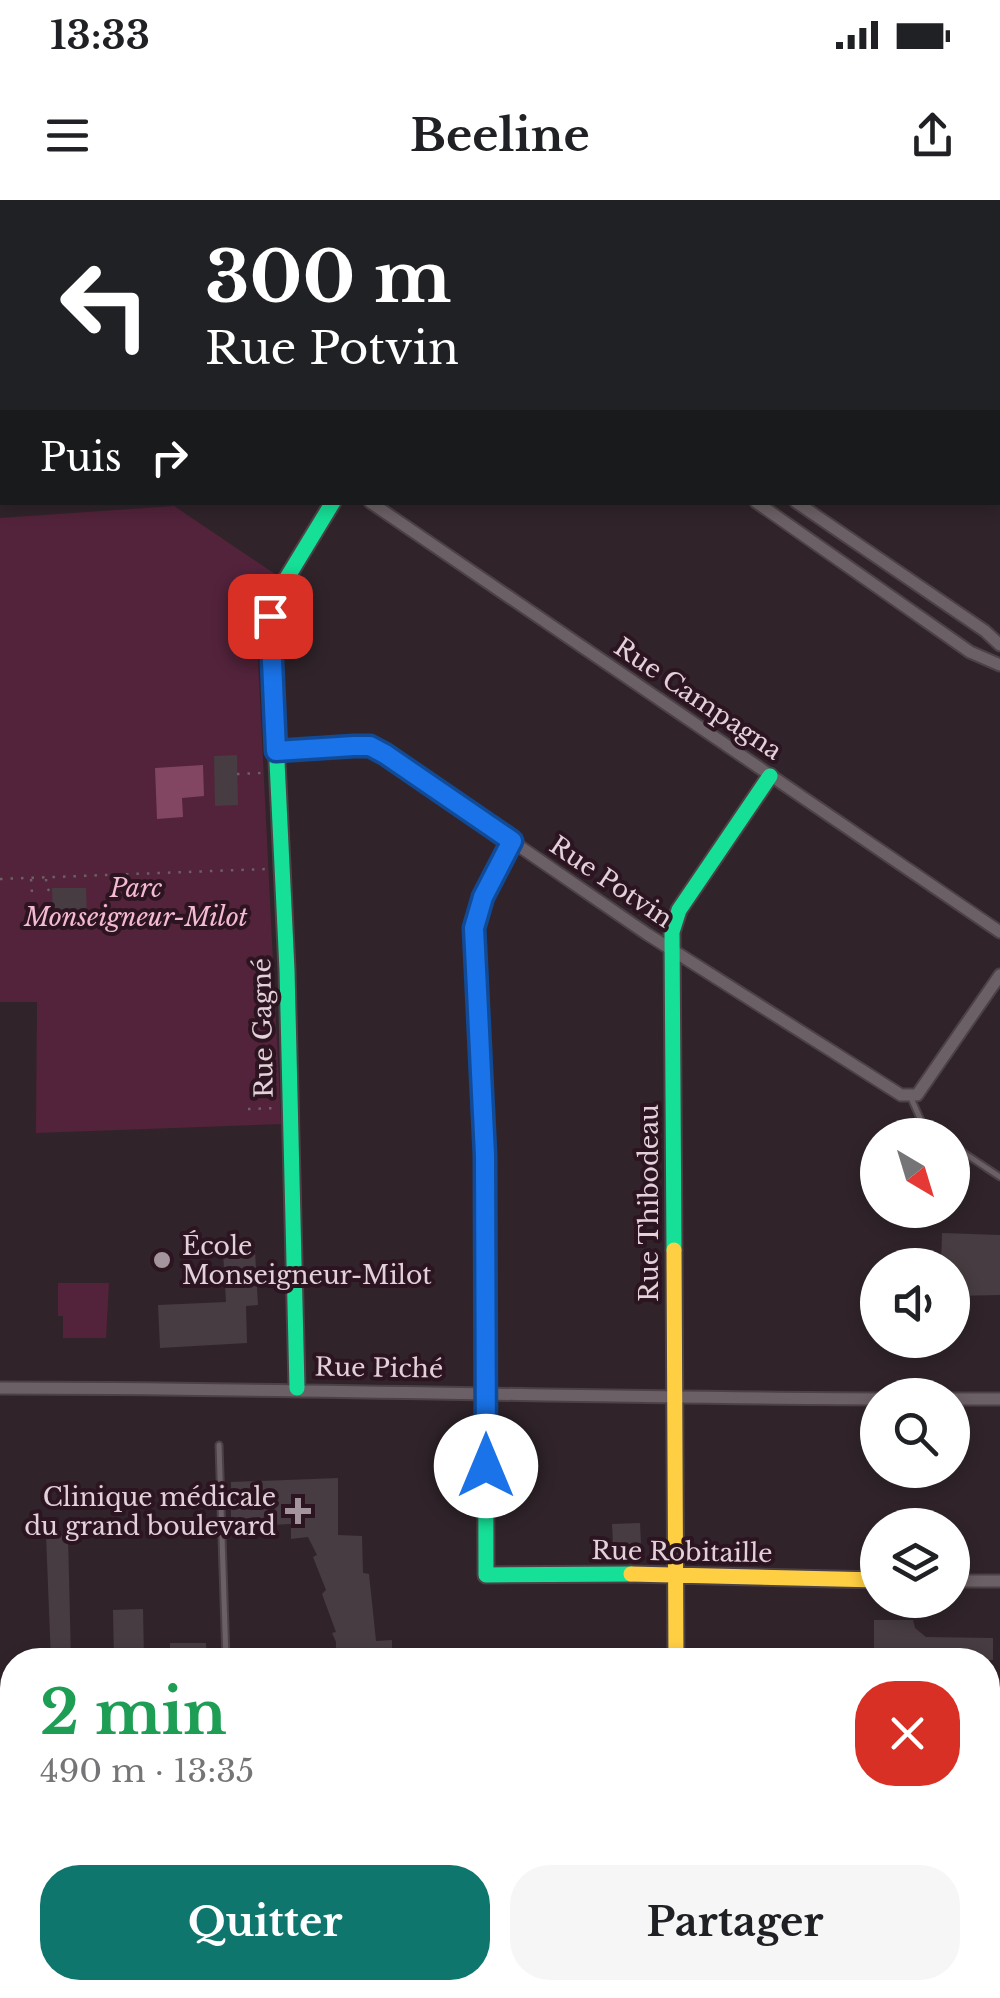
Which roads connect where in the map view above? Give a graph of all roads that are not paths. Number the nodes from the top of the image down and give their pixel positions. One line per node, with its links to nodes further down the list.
1 (0, 200): 2 (street)
2 (9, 200)
3 (331, 505): 11 (street, Rue Gagné)
4 (374, 505): 12 (street, Rue Campagna)
5 (760, 505): 8 (street)
6 (800, 505): 7 (street)
7 (946, 604): 8 (lane); 9 (street)
8 (930, 624): 10 (street)
9 (1000, 645)
10 (1000, 665)
11 (276, 751): 13 (street, Rue Potvin); 22 (street, Rue Gagné)
12 (770, 776): 14 (street, Rue Campagna); 15 (street, Rue Thibodeau)
13 (512, 841): 15 (street, Rue Potvin); 23 (street)
14 (1000, 932)
15 (673, 951): 17 (street, Rue Potvin); 24 (street, Rue Thibodeau)
16 (1000, 975): 17 (street)
17 (910, 1096): 18 (lane)
18 (920, 1118)
19 (970, 1157): 20 (lane)
20 (1000, 1177)
21 (0, 1388): 22 (street, Rue Piché)
22 (296, 1388): 23 (street, Rue Piché)
23 (486, 1393): 24 (street, Rue Piché); 29 (street, Rue Robitaille)
24 (674, 1398): 25 (street, Rue Piché); 29 (street, Rue Thibodeau)
25 (860, 1399)
26 (970, 1399): 27 (street)
27 (1000, 1400)
28 (219, 1445): 33 (lane)
29 (676, 1574): 30 (street, Rue Robitaille); 34 (street, Rue Thibodeau)
30 (860, 1579)
31 (970, 1580): 32 (street)
32 (1000, 1581)
33 (226, 1648)
34 (676, 1648)

